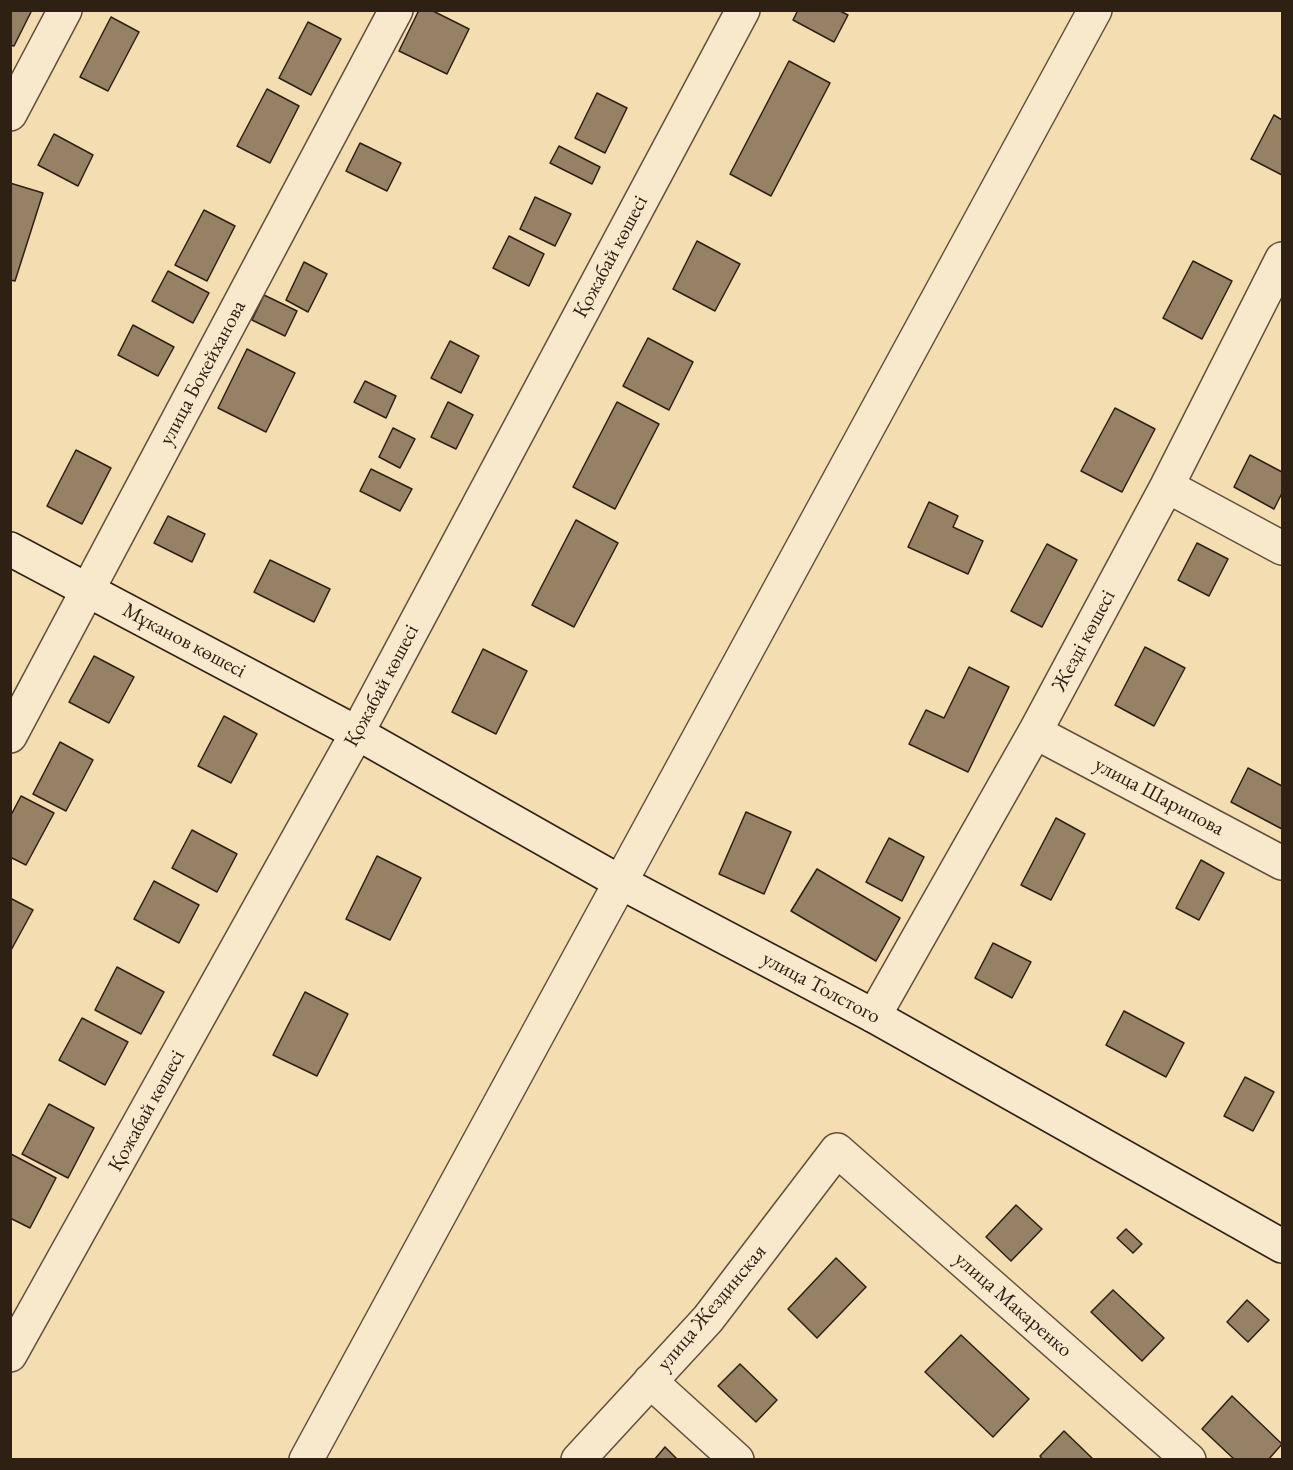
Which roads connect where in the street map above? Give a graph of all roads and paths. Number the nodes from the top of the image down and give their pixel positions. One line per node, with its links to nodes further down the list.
1 (65, 10): 5 (street)
2 (396, 10): 10 (street, улица Бокейханова)
3 (743, 10): 12 (street, Қожабай көшесі)
4 (1095, 10): 15 (street)
5 (10, 114)
6 (1282, 259): 7 (street, Жезді көшесі)
7 (1167, 486): 8 (street); 11 (street, Жезді көшесі)
8 (1282, 548)
9 (10, 549): 10 (street, Мұканов көшесі)
10 (88, 590): 12 (street, Мұканов көшесі); 13 (street, улица Бокейханова)
11 (1035, 732): 14 (street, улица Шарипова); 16 (street, Жезді көшесі)
12 (357, 733): 15 (street, улица Толстого); 19 (street, Қожабай көшесі)
13 (10, 736)
14 (1282, 863)
15 (620, 882): 16 (street, улица Толстого); 21 (street)
16 (874, 1016): 18 (street, улица Толстого)
17 (837, 1150): 20 (street, улица Жездинская); 24 (street, улица Макаренко)
18 (1282, 1246)
19 (10, 1355)
20 (650, 1382): 22 (street, улица Жездинская); 23 (street)
21 (306, 1460)
22 (578, 1460)
23 (737, 1460)
24 (1189, 1460)

